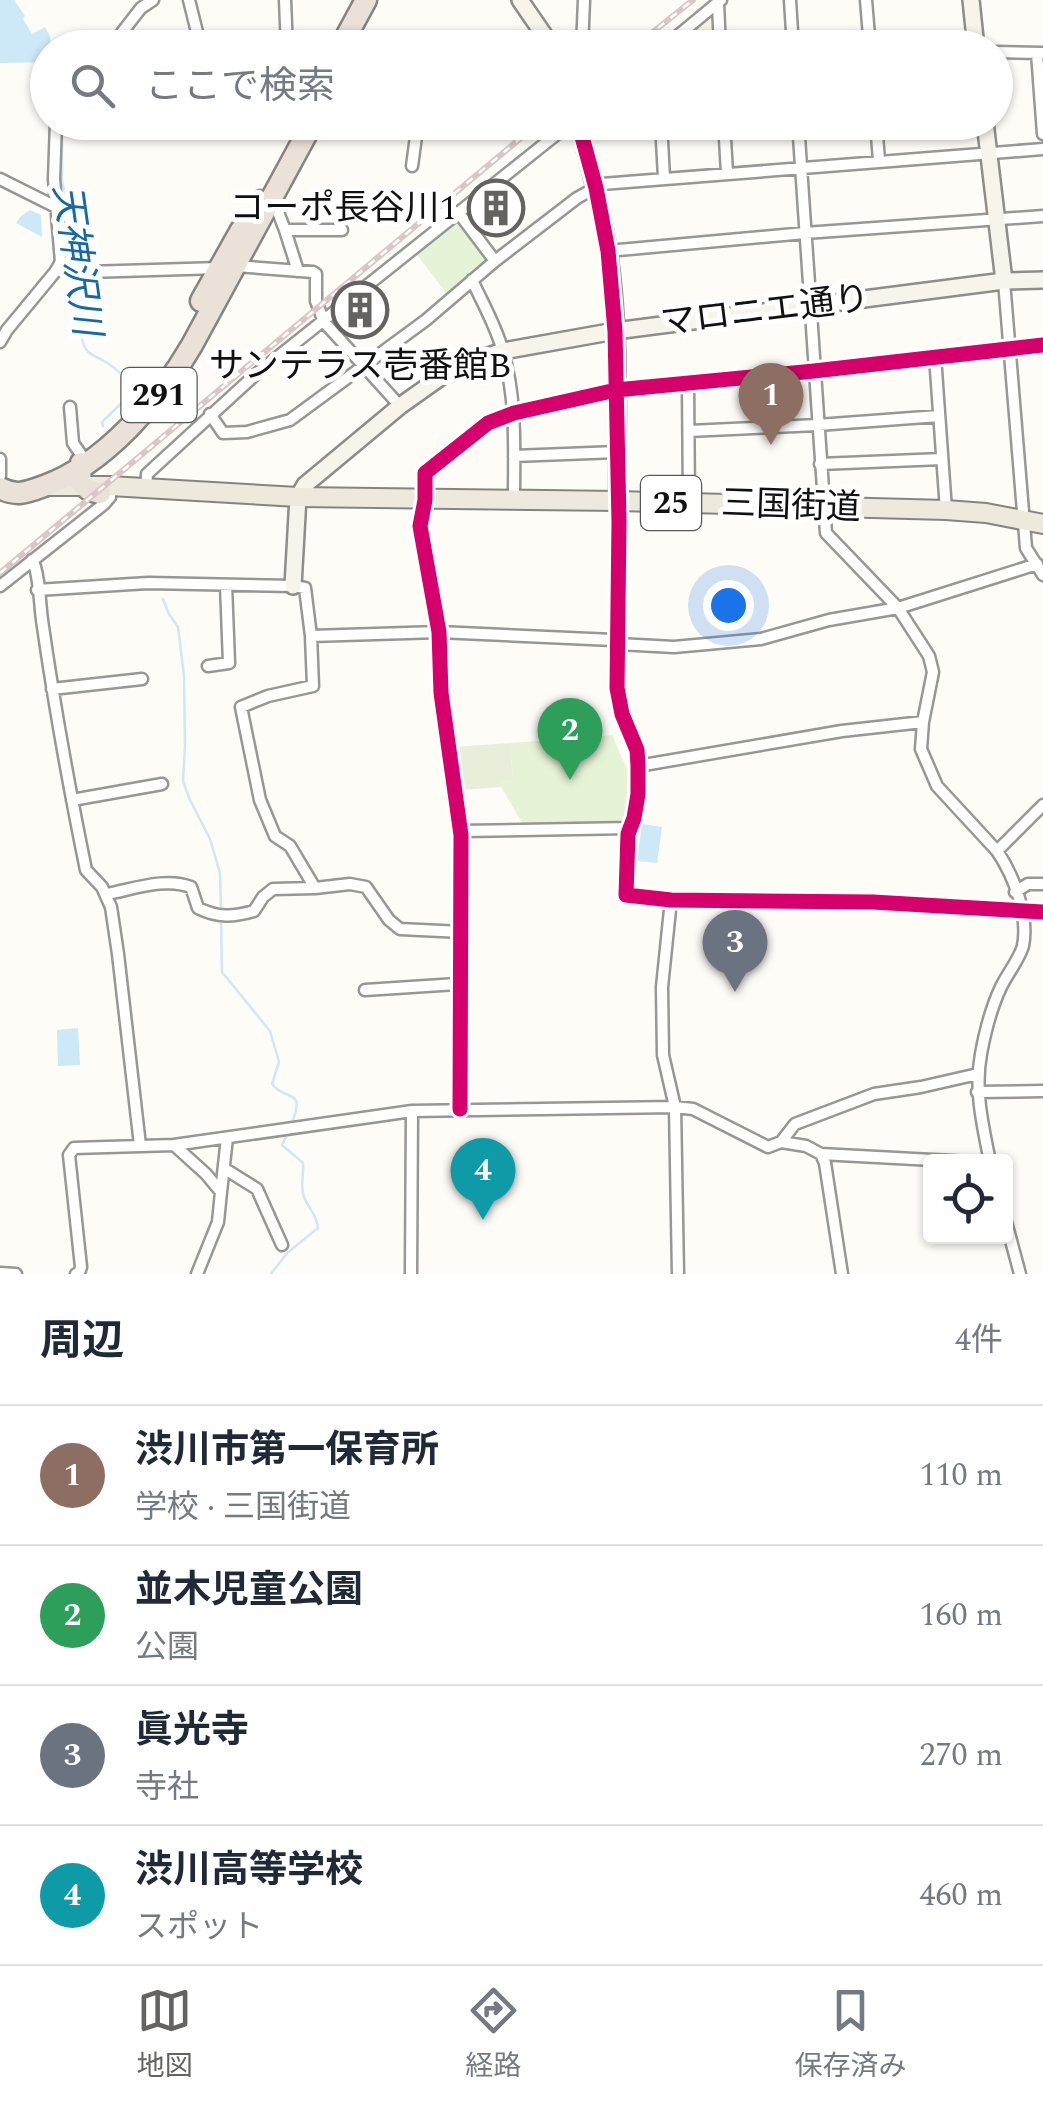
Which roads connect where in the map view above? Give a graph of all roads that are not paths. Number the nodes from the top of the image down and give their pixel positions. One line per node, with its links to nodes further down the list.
1 (153, 0): 12 (street)
2 (189, 0): 13 (street)
3 (285, 0): 14 (street)
4 (366, 0): 15 (highway)
5 (381, 0): 16 (highway)
6 (520, 0): 17 (street)
7 (584, 0): 18 (street)
8 (790, 0): 21 (street)
9 (866, 0): 22 (street)
10 (971, 0): 23 (street)
11 (719, 1): 19 (street); 20 (street)
12 (124, 30)
13 (196, 30)
14 (287, 30)
15 (350, 30)
16 (365, 30)
17 (541, 30)
18 (583, 30)
19 (684, 30)
20 (720, 30)
21 (792, 30)
22 (868, 30)
23 (974, 30)
24 (1013, 52): 25 (street)
25 (1040, 53): 26 (street)
26 (1043, 134)
27 (55, 140): 48 (street)
28 (290, 140): 47 (highway, 291)
29 (303, 140): 47 (highway, 291)
30 (416, 140): 41 (street)
31 (552, 140): 49 (street)
32 (581, 140): 46 (street)
33 (661, 140): 45 (street)
34 (725, 140): 43 (street)
35 (799, 140): 42 (street)
36 (877, 140): 40 (street)
37 (987, 140): 39 (street)
38 (1043, 149): 39 (street)
39 (989, 153): 40 (street); 51 (street)
40 (879, 161): 42 (street)
41 (412, 166)
42 (800, 167): 43 (street); 54 (street)
43 (727, 173): 45 (street)
44 (0, 178): 48 (street)
45 (664, 178): 46 (street)
46 (596, 188): 55 (street); 56 (street)
47 (265, 200): 52 (street); 58 (highway, 291)
48 (58, 208): 57 (street)
49 (458, 212): 56 (street); 64 (street)
50 (1043, 216): 51 (street)
51 (996, 220): 54 (street); 61 (street)
52 (286, 230): 53 (street); 59 (street)
53 (342, 230)
54 (804, 233): 55 (street); 63 (street)
55 (608, 251): 66 (street)
56 (495, 261): 60 (street)
57 (60, 263): 58 (street); 65 (street)
58 (228, 267): 59 (street); 89 (highway, 291)
59 (298, 271): 64 (street)
60 (472, 280): 70 (street); 72 (street)
61 (1004, 280): 62 (street, マロニエ通り); 63 (street, マロニエ通り); 69 (street)
62 (1043, 280)
63 (809, 305): 66 (street, マロニエ通り); 73 (street)
64 (324, 322): 72 (street); 79 (street)
65 (4, 330): 67 (street)
66 (615, 330): 70 (street, マロニエ通り); 75 (street)
67 (0, 342)
68 (1043, 344): 69 (street)
69 (1010, 348): 71 (street); 100 (street)
70 (503, 351): 76 (street, マロニエ通り); 78 (street)
71 (934, 356): 73 (street); 80 (street)
72 (364, 366): 76 (street); 79 (street)
73 (814, 370): 74 (street); 81 (street)
74 (688, 383): 75 (street); 82 (street)
75 (616, 390): 78 (street); 83 (street)
76 (400, 406): 93 (street, マロニエ通り)
77 (70, 407): 89 (street)
78 (514, 413): 84 (street); 94 (street)
79 (210, 414): 92 (street)
80 (939, 416): 81 (street); 86 (street)
81 (818, 425): 82 (street); 87 (street)
82 (688, 431): 97 (street)
83 (617, 452): 84 (street); 96 (street)
84 (514, 456): 95 (street)
85 (0, 459): 88 (street)
86 (942, 460): 87 (street); 99 (street)
87 (820, 464): 98 (street)
88 (0, 476)
89 (96, 478): 90 (highway, 291); 91 (main road, 三国街道 / 25); 91 (highway, 291); 92 (main road, 三国街道 / 25); 101 (street)
90 (0, 488): 91 (highway, 291)
91 (34, 490)
92 (146, 492): 93 (main road, 三国街道 / 25)
93 (298, 497): 94 (main road, 三国街道 / 25); 105 (street)
94 (425, 500): 95 (main road, 三国街道 / 25); 108 (street)
95 (514, 500): 96 (main road, 三国街道 / 25)
96 (618, 502): 97 (main road, 三国街道 / 25); 110 (street)
97 (689, 503): 98 (main road, 三国街道 / 25)
98 (824, 508): 99 (main road, 三国街道 / 25); 107 (street)
99 (946, 510): 100 (main road, 三国街道 / 25)
100 (1034, 522): 102 (street)
101 (32, 560): 104 (street); 106 (street)
102 (1040, 569): 107 (street)
103 (226, 585): 105 (street); 106 (street); 111 (street)
104 (0, 586)
105 (294, 586): 109 (street)
106 (37, 590): 113 (street)
107 (898, 608): 110 (street); 114 (street)
108 (440, 632): 109 (street); 110 (street); 120 (street)
109 (311, 636): 123 (street)
110 (618, 644): 115 (street)
111 (208, 666)
112 (142, 679): 113 (street)
113 (52, 690): 117 (street)
114 (923, 722): 115 (street); 121 (street)
115 (638, 766): 119 (street)
116 (162, 784): 117 (street)
117 (72, 800): 125 (street)
118 (1043, 806): 121 (street)
119 (630, 828): 120 (street); 126 (street)
120 (460, 831): 129 (street)
121 (997, 851): 124 (street)
122 (1043, 884): 124 (street)
123 (315, 888): 125 (street); 129 (street)
124 (1015, 892): 127 (street)
125 (107, 894): 140 (street)
126 (670, 900): 127 (street); 135 (street)
127 (1022, 911): 128 (street); 132 (street)
128 (1043, 912)
129 (462, 932): 130 (street)
130 (461, 989): 131 (street); 136 (street)
131 (365, 990)
132 (978, 1074): 134 (street); 139 (street)
133 (1043, 1091): 134 (street)
134 (977, 1092): 143 (street)
135 (675, 1107): 136 (street); 139 (street); 154 (street)
136 (460, 1108): 137 (street)
137 (412, 1111): 138 (street); 153 (street)
138 (227, 1138): 141 (street); 145 (street)
139 (781, 1142): 142 (street)
140 (140, 1145): 141 (street); 151 (street)
141 (174, 1146): 146 (street)
142 (821, 1154): 144 (street); 155 (street)
143 (989, 1154)
144 (923, 1159)
145 (225, 1169): 146 (street); 148 (street)
146 (221, 1192): 152 (street)
147 (1012, 1244): 156 (street)
148 (282, 1245)
149 (0, 1273): 150 (street)
150 (16, 1274)
151 (76, 1274)
152 (197, 1274)
153 (412, 1274)
154 (678, 1274)
155 (842, 1274)
156 (1020, 1274)

